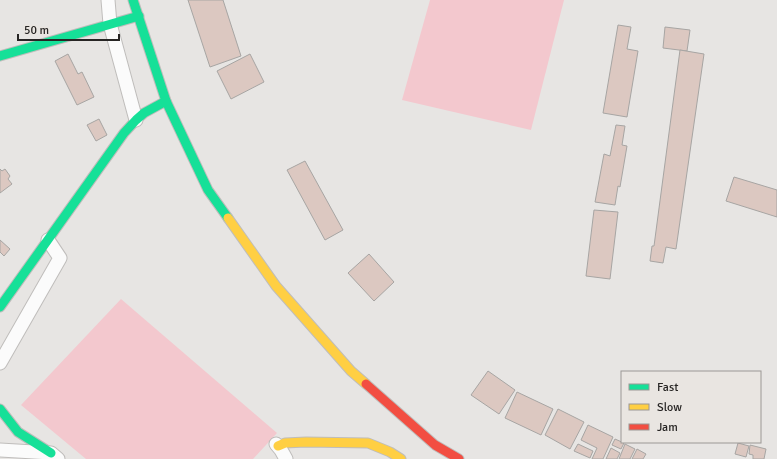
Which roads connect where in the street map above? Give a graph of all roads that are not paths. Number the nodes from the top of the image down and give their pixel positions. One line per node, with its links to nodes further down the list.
1 (108, 0): 4 (street)
2 (133, 0): 3 (main road)
3 (139, 16): 4 (main road); 6 (main road)
4 (110, 24): 5 (main road); 7 (street)
5 (0, 56)
6 (166, 101): 7 (main road); 17 (main road)
7 (136, 120): 8 (main road)
8 (48, 240): 9 (main road); 10 (street)
9 (0, 307)
10 (0, 363)
11 (0, 409): 14 (main road)
12 (277, 445): 15 (street); 16 (main road)
13 (0, 450): 14 (street)
14 (55, 456)
15 (286, 459)
16 (402, 459)
17 (459, 459)

